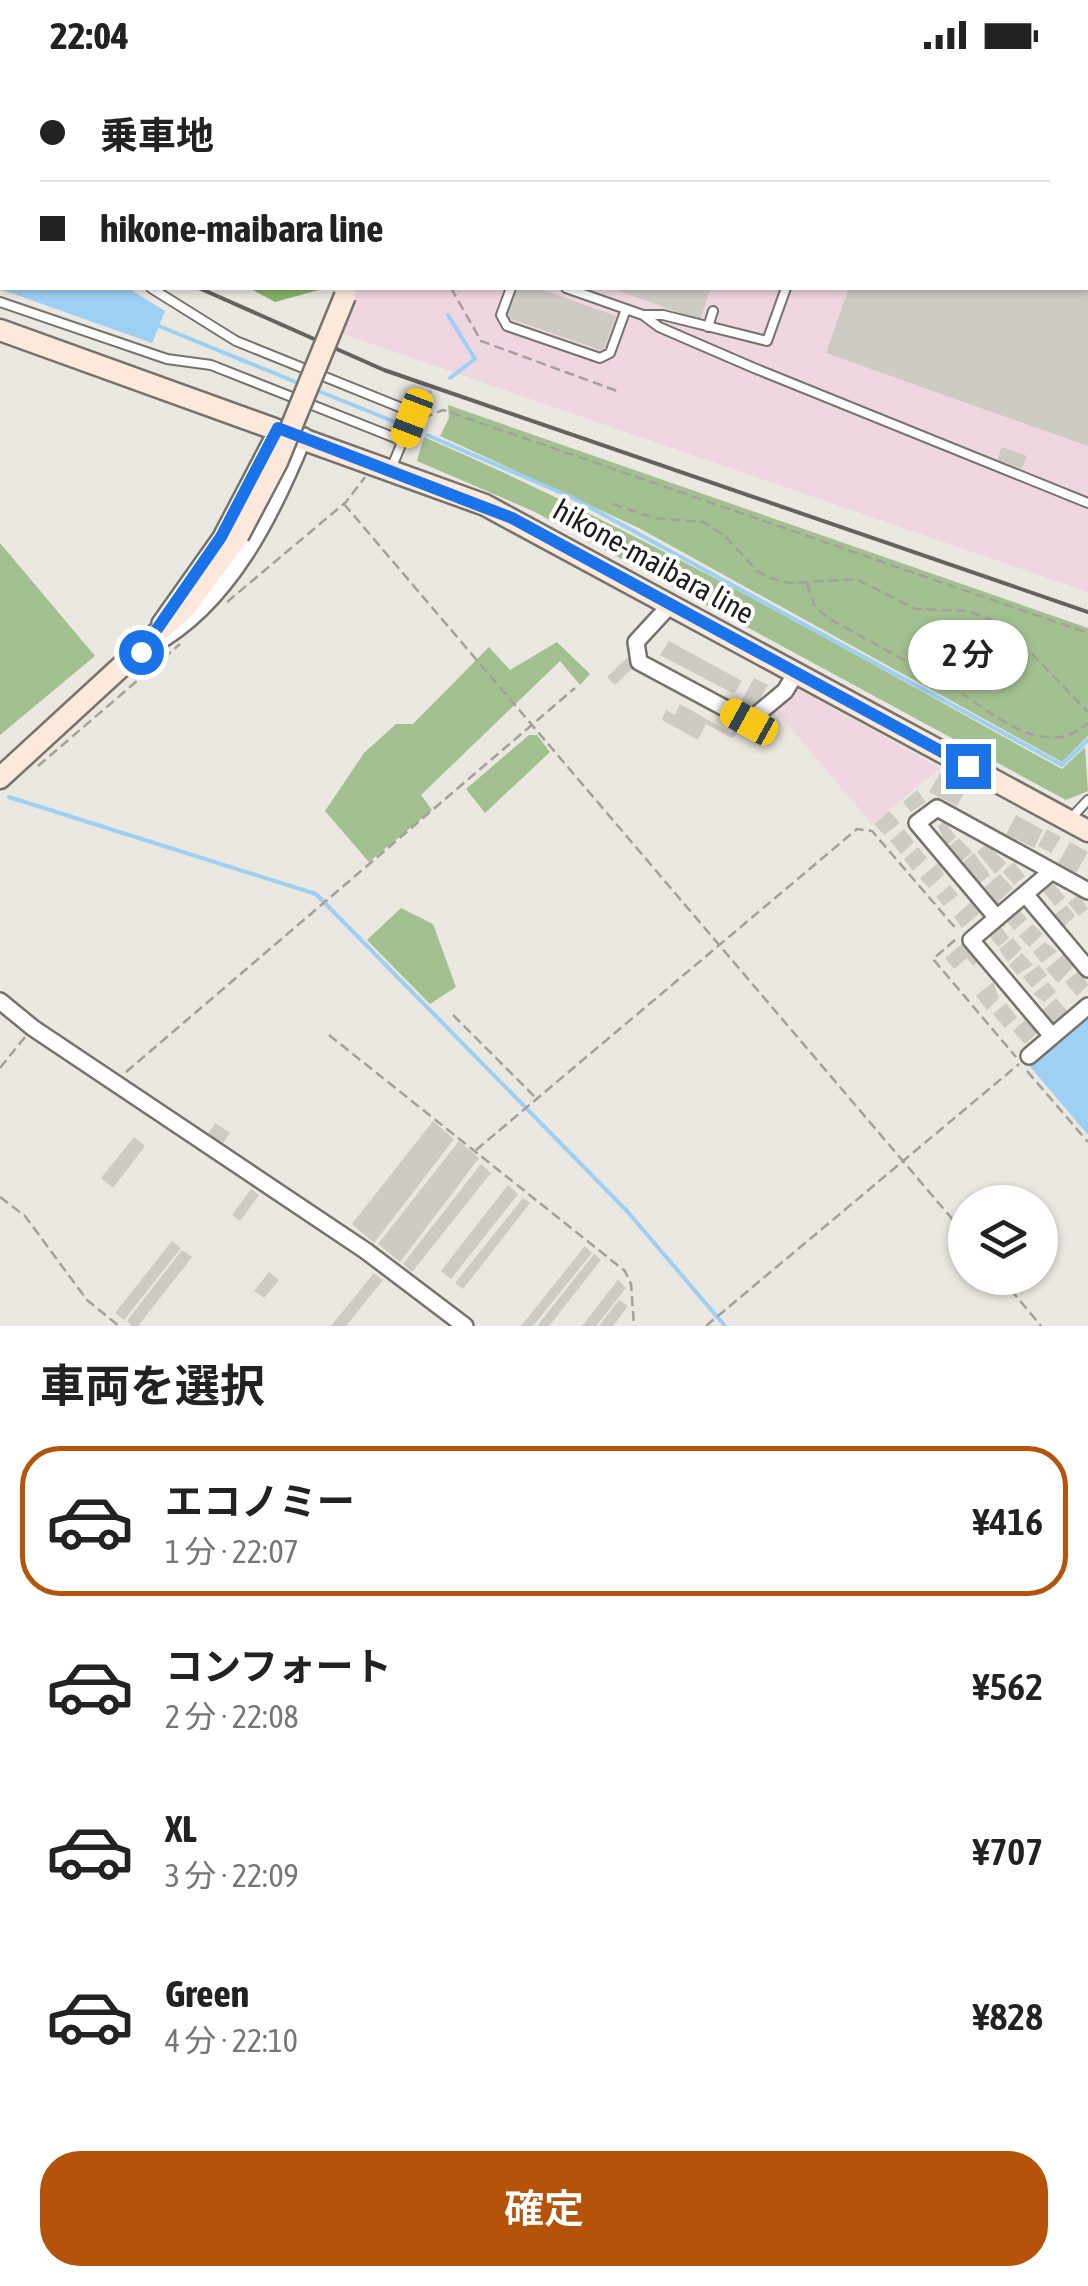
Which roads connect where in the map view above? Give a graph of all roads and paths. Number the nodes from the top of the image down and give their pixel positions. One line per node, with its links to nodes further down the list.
1 (155, 290): 17 (lane)
2 (452, 290): 13 (path)
3 (510, 290): 8 (lane)
4 (572, 290): 8 (lane)
5 (785, 290): 11 (lane)
6 (346, 292): 25 (main road, bridge)
7 (0, 302): 17 (lane)
8 (626, 309): 10 (lane)
9 (713, 311): 11 (lane)
10 (643, 315): 11 (lane); 19 (lane)
11 (708, 327)
12 (0, 330): 15 (main road, hikone-maibara line)
13 (617, 391)
14 (423, 418): 24 (path)
15 (278, 428): 16 (main road, hikone-maibara line); 25 (street)
16 (304, 436): 18 (main road, hikone-maibara line); 25 (street)
17 (403, 441): 18 (lane)
18 (392, 470): 23 (main road, hikone-maibara line)
19 (1087, 501)
20 (344, 504): 30 (path)
21 (612, 504): 22 (path)
22 (807, 582): 28 (path); 29 (path)
23 (671, 604): 26 (main road, hikone-maibara line); 26 (street)
24 (1088, 633)
25 (141, 652): 31 (main road)
26 (796, 673): 33 (main road, hikone-maibara line)
27 (575, 688): 30 (path)
28 (1088, 712)
29 (1088, 723)
30 (532, 725): 38 (path); 48 (path)
31 (0, 778)
32 (1088, 800): 33 (lane)
33 (1079, 826)
34 (1052, 871): 35 (street); 36 (street); 37 (street)
35 (1088, 891)
36 (1025, 894): 37 (street); 39 (street)
37 (997, 918): 45 (street)
38 (719, 946): 46 (path); 49 (path); 52 (path)
39 (1088, 969)
40 (0, 1001): 43 (street)
41 (1088, 1006): 45 (street)
42 (454, 1014): 49 (path)
43 (32, 1028): 47 (path); 48 (street)
44 (329, 1035): 51 (path)
45 (1052, 1036): 46 (street)
46 (1025, 1059): 50 (path); 52 (path)
47 (0, 1068)
48 (114, 1082): 59 (street)
49 (536, 1097): 51 (path)
50 (1088, 1142)
51 (476, 1150): 60 (path)
52 (902, 1160): 54 (path); 61 (path)
53 (0, 1197): 56 (path)
54 (948, 1214)
55 (1015, 1295): 62 (path)
56 (113, 1321): 57 (path); 58 (path)
57 (109, 1326)
58 (118, 1326)
59 (465, 1326)
60 (634, 1326)
61 (706, 1326)
62 (1041, 1326)

